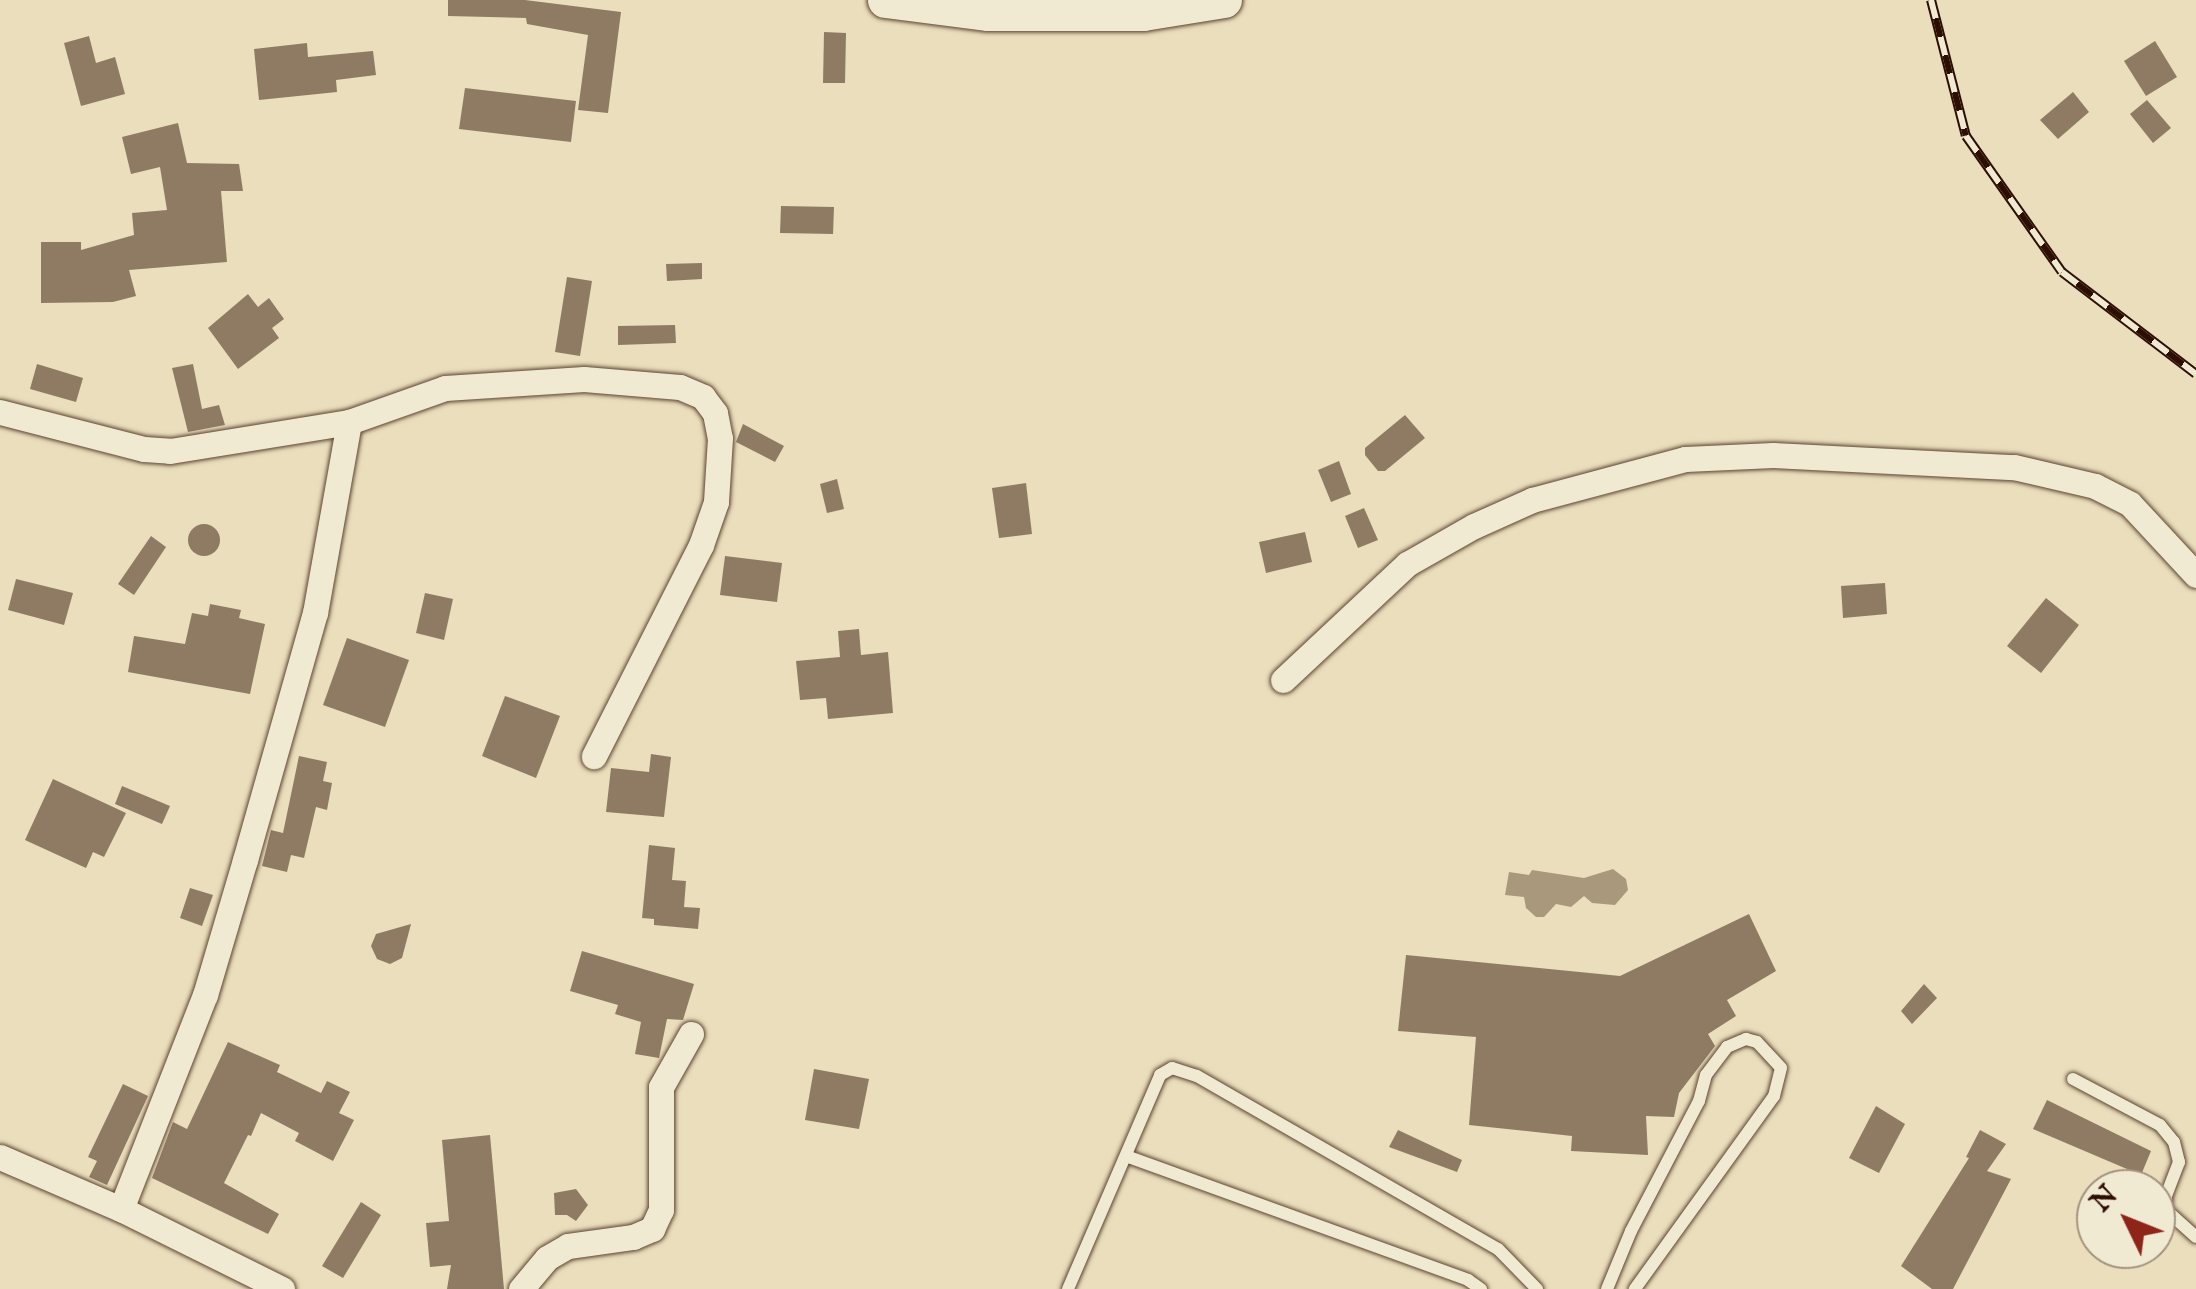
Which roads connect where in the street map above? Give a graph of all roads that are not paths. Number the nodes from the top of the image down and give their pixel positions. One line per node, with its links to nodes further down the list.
1 (885, 0): 2 (main road)
2 (1224, 0)
3 (0, 412): 4 (street)
4 (349, 422): 7 (street); 12 (street)
5 (2196, 575): 6 (street)
6 (1284, 680)
7 (594, 756)
8 (691, 1034): 15 (street)
9 (2072, 1079): 13 (lane)
10 (1126, 1156): 16 (lane); 17 (lane); 18 (lane)
11 (0, 1157): 12 (street)
12 (121, 1209): 14 (street)
13 (2196, 1237)
14 (282, 1289)
15 (521, 1289)
16 (1068, 1289)
17 (1481, 1289)
18 (1537, 1289)
19 (1607, 1289): 20 (lane)
20 (1635, 1289)

